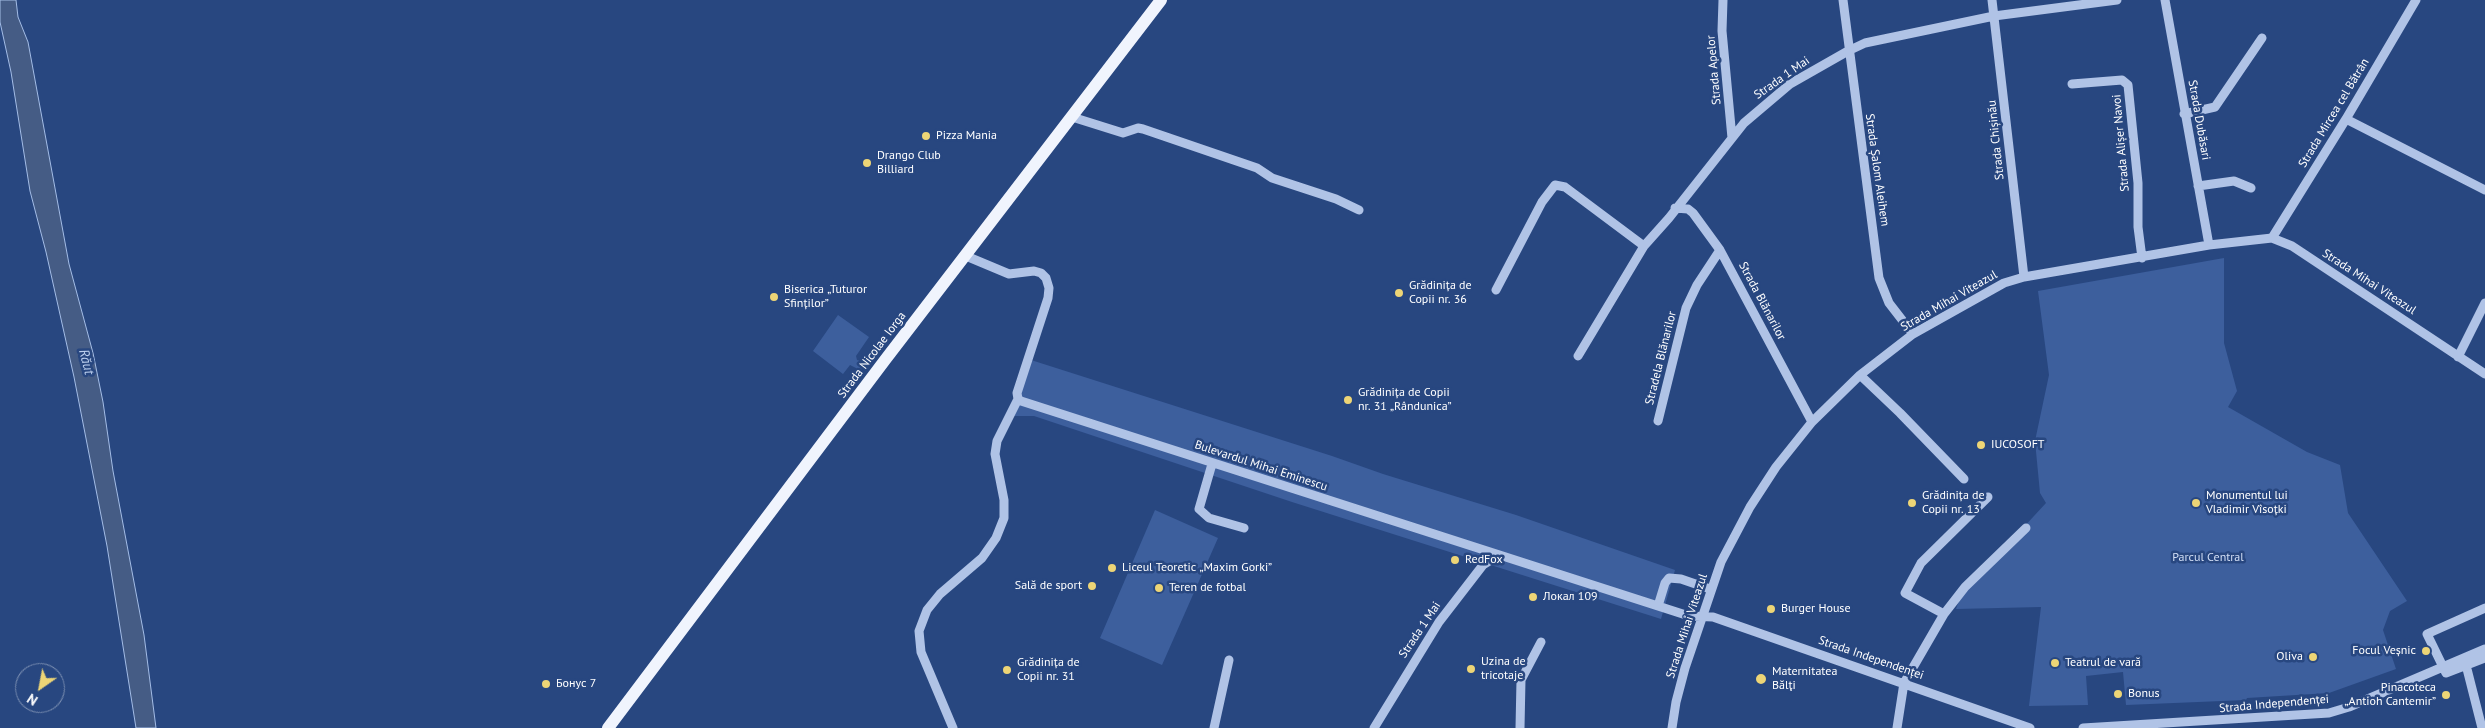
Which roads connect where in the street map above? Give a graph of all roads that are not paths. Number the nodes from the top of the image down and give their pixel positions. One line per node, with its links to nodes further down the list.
1 (1161, 0): 13 (main road, Strada Nicolae Iorga)
2 (1723, 0): 15 (street, Strada Apelor)
3 (1843, 0): 10 (street, Strada Șalom Aleihem)
4 (1992, 0): 8 (street, Strada Chișinău)
5 (2117, 0): 8 (street, Strada 1 Mai)
6 (2165, 0): 12 (street, Strada Dubăsari)
7 (2416, 0): 14 (street, Strada Mircea cel Bătrân)
8 (1994, 16): 10 (street, Strada 1 Mai); 27 (street, Strada Chișinău)
9 (2262, 38): 12 (street)
10 (1848, 51): 15 (street, Strada 1 Mai); 30 (street, Strada Șalom Aleihem)
11 (2072, 84): 26 (street, Strada Alișer Navoi)
12 (2184, 114): 16 (street, Strada Dubăsari)
13 (1072, 117): 20 (street); 25 (main road, Strada Nicolae Iorga)
14 (2346, 119): 18 (street); 21 (street, Strada Mircea cel Bătrân)
15 (1732, 138): 19 (street, Strada 1 Mai)
16 (2198, 186): 17 (street); 22 (street, Strada Dubăsari)
17 (2252, 188)
18 (2485, 190)
19 (1676, 208): 23 (street, Strada 1 Mai); 24 (street, Strada Blănarilor)
20 (1359, 210)
21 (2272, 238): 22 (street, Strada Mihai Viteazul); 32 (street, Strada Mihai Viteazul)
22 (2209, 245): 26 (street, Strada Mihai Viteazul)
23 (1644, 246): 28 (street); 31 (street, Strada 1 Mai)
24 (1720, 250): 36 (street, Stradela Blănarilor); 37 (street, Strada Blănarilor)
25 (966, 256): 35 (street); 56 (main road, Strada Nicolae Iorga)
26 (2142, 258): 27 (street, Strada Mihai Viteazul)
27 (2024, 278): 30 (street, Strada Mihai Viteazul)
28 (1496, 290)
29 (2485, 303): 32 (street)
30 (1913, 334): 34 (street, Strada Mihai Viteazul)
31 (1578, 356)
32 (2458, 357): 33 (street, Strada Mihai Viteazul)
33 (2485, 374)
34 (1860, 376): 37 (street, Strada Mihai Viteazul); 39 (street)
35 (1018, 398): 38 (street, Bulevardul Mihai Eminescu); 57 (street)
36 (1658, 420)
37 (1812, 422): 44 (street, Strada Mihai Viteazul)
38 (1212, 464): 41 (street); 43 (street, Bulevardul Mihai Eminescu)
39 (1964, 479)
40 (1988, 497): 47 (street)
41 (1244, 528)
42 (2026, 528): 47 (street)
43 (1498, 555): 45 (street, Bulevardul Mihai Eminescu); 59 (street, Strada 1 Mai)
44 (1710, 588): 45 (street); 48 (street, Strada Mihai Viteazul)
45 (1658, 606): 48 (street, Bulevardul Mihai Eminescu)
46 (2485, 608): 54 (street)
47 (1944, 614): 55 (street)
48 (1702, 615): 55 (street, Strada Independenței); 61 (street, Strada Mihai Viteazul)
49 (1541, 642): 60 (street)
50 (2485, 649): 53 (street)
51 (2485, 658): 53 (street)
52 (1229, 660): 58 (street)
53 (2465, 661): 54 (street); 65 (street)
54 (2442, 667): 64 (street, Strada Independenței)
55 (1904, 683): 62 (street); 63 (street, Strada Independenței)
56 (608, 728)
57 (953, 728)
58 (1214, 728)
59 (1374, 728)
60 (1520, 728)
61 (1672, 728)
62 (1897, 728)
63 (2030, 728)
64 (2083, 728)
65 (2482, 728)

